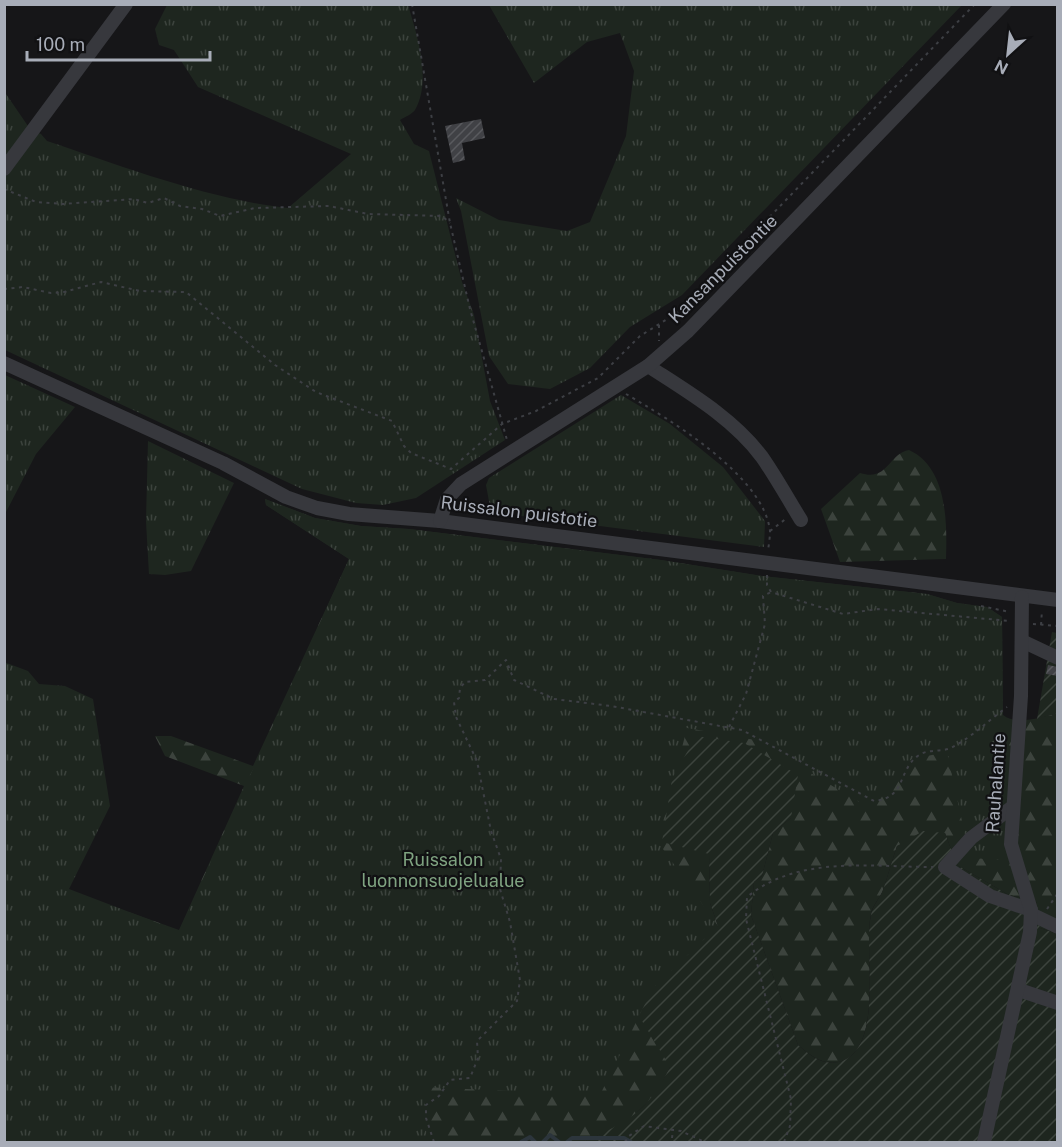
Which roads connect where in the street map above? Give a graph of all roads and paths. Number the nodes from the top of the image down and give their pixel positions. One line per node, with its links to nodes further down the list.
1 (126, 4): 5 (street)
2 (412, 4): 7 (path)
3 (975, 4): 12 (path)
4 (1004, 4): 10 (street, Kansanpuistontie)
5 (4, 169)
6 (4, 189): 7 (path)
7 (450, 223): 12 (path)
8 (4, 289): 12 (path)
9 (4, 363): 15 (street, Ruissalon puistotie)
10 (648, 366): 13 (street, Kansanpuistontie); 14 (street)
11 (620, 391): 16 (path)
12 (502, 424): 13 (path)
13 (510, 452): 15 (street, Kansanpuistontie)
14 (798, 516): 16 (path)
15 (441, 520): 20 (street, Ruissalon puistotie)
16 (770, 531): 17 (path)
17 (768, 550)
18 (766, 572): 19 (path)
19 (771, 591): 24 (path); 30 (path)
20 (1022, 597): 21 (street, Ruissalon puistotie); 24 (street, Rauhalantie)
21 (1058, 600)
22 (981, 606): 24 (path)
23 (1042, 609): 25 (path)
24 (1023, 619): 25 (path); 27 (street, Rauhalantie)
25 (1041, 625): 26 (path)
26 (1058, 626)
27 (1022, 641): 28 (street); 29 (street, Rauhalantie)
28 (1058, 658)
29 (1021, 696): 30 (path); 31 (street, Rauhalantie)
30 (729, 728): 40 (path)
31 (1011, 808): 32 (street); 34 (street, Rauhalantie)
32 (945, 867): 34 (street); 43 (path)
33 (1058, 892): 34 (path)
34 (1035, 914): 35 (street); 36 (street, Rauhalantie)
35 (1058, 927)
36 (1019, 990): 37 (street); 44 (street, Rauhalantie)
37 (1058, 1003)
38 (673, 1130): 39 (path); 41 (path); 42 (path)
39 (672, 1138)
40 (434, 1143)
41 (625, 1143)
42 (730, 1143)
43 (784, 1143)
44 (984, 1143)

